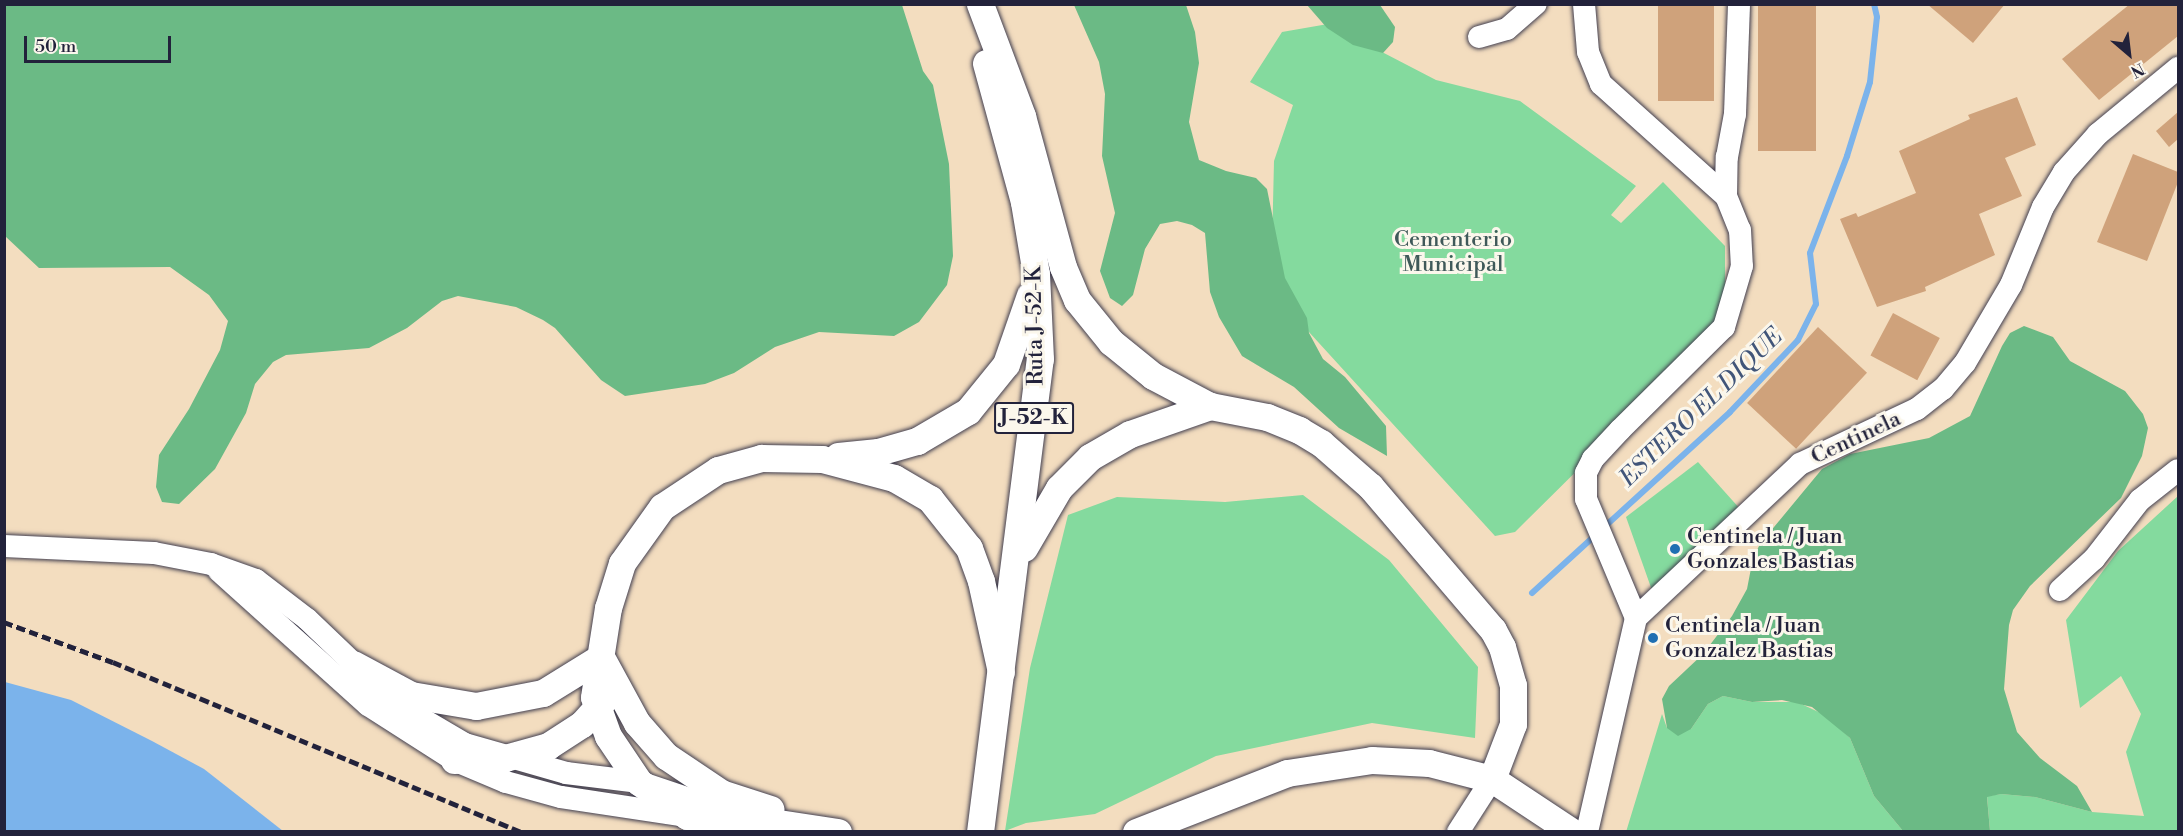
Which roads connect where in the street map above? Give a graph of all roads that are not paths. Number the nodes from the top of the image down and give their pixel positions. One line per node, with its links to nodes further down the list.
1 (971, 4): 9 (main road, Ruta J-52-K / J-52-K)
2 (980, 4): 10 (main road)
3 (1536, 4): 6 (street)
4 (1584, 4): 8 (street)
5 (1739, 4): 8 (street)
6 (1479, 37)
7 (2178, 68): 17 (street, Centinela)
8 (1726, 196): 17 (street)
9 (1036, 274): 11 (main road); 14 (main road, Ruta J-52-K / J-52-K)
10 (1210, 406): 14 (main road); 25 (main road)
11 (822, 459): 18 (main road); 20 (main road)
12 (2178, 470): 16 (street)
13 (4, 546): 15 (street)
14 (1016, 562): 20 (main road, Ruta J-52-K / J-52-K)
15 (211, 564): 19 (street); 24 (street)
16 (2060, 590)
17 (1636, 618): 34 (street)
18 (601, 657): 19 (main road); 21 (main road); 22 (main road)
19 (353, 664): 23 (street)
20 (1001, 672): 30 (main road, Ruta J-52-K / J-52-K)
21 (616, 684): 22 (main road); 29 (main road)
22 (596, 710): 23 (main road); 26 (main road)
23 (505, 758): 24 (main road); 26 (street)
24 (454, 760): 27 (street)
25 (1492, 779): 31 (main road); 32 (street); 33 (main road)
26 (639, 782): 27 (main road); 28 (street)
27 (687, 816): 28 (main road)
28 (744, 818): 29 (main road)
29 (839, 831)
30 (980, 831)
31 (1136, 831)
32 (1458, 831)
33 (1572, 831)
34 (1587, 831)

